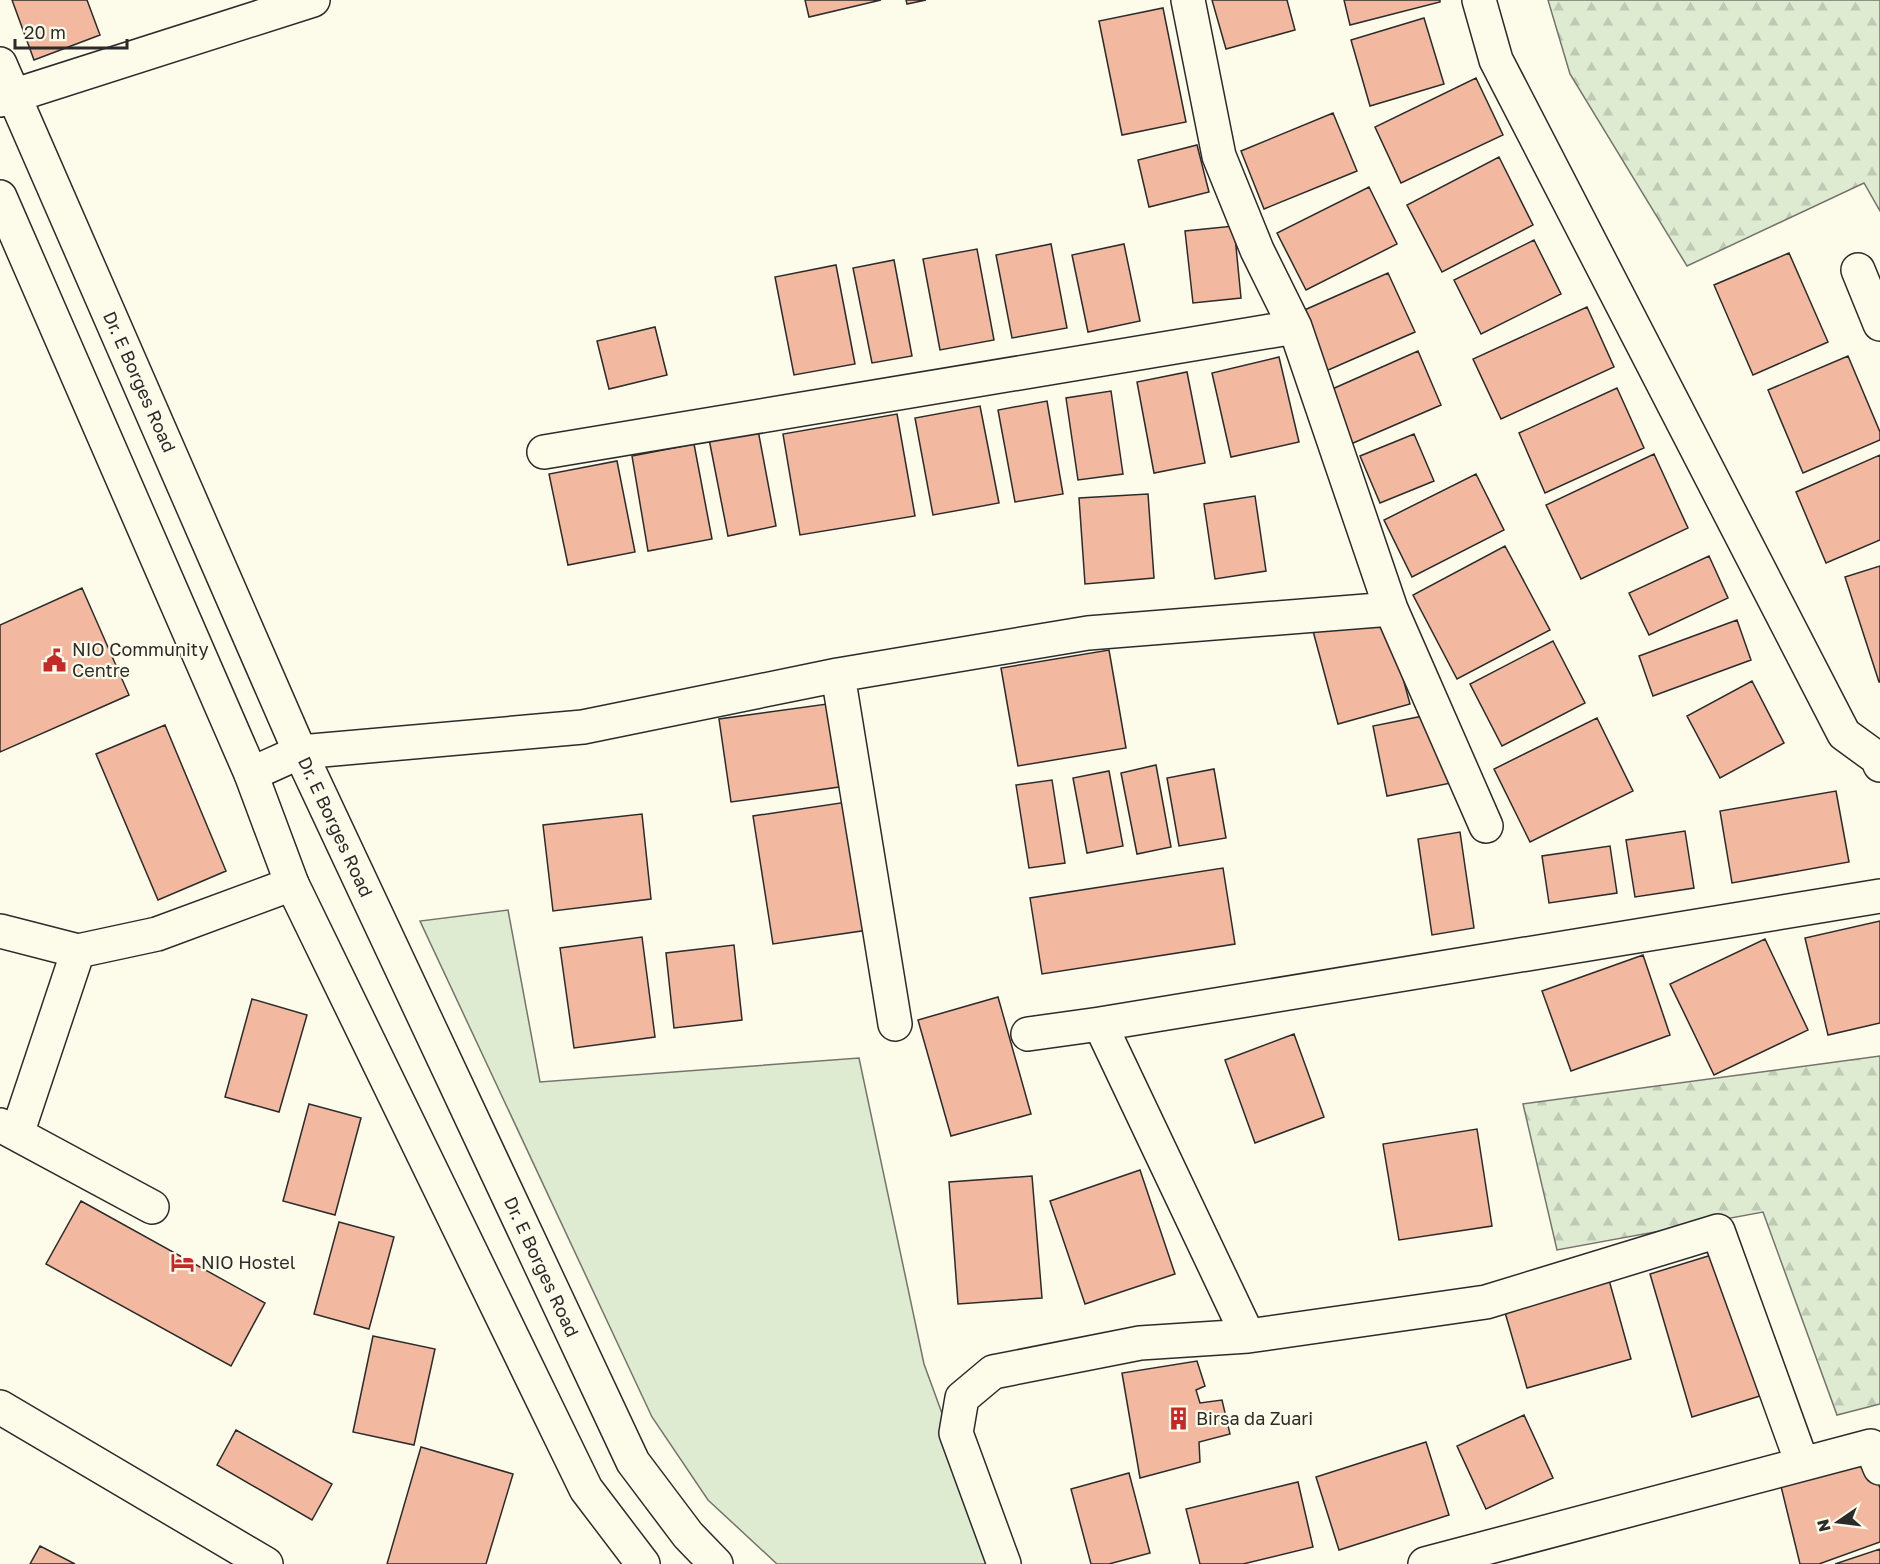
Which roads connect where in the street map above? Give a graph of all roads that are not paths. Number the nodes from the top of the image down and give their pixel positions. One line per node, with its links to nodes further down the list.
1 (313, 0): 5 (street)
2 (1188, 0): 9 (street)
3 (1479, 0): 14 (street)
4 (0, 64): 5 (street, Dr. E Borges Road)
5 (7, 97): 13 (street, Dr. E Borges Road)
6 (0, 197): 15 (street)
7 (1858, 270): 8 (street)
8 (1880, 324)
9 (1295, 327): 10 (street); 11 (street)
10 (544, 452)
11 (1391, 609): 12 (street); 16 (street)
12 (838, 675): 13 (street); 21 (street)
13 (300, 752): 15 (street); 32 (street, Dr. E Borges Road)
14 (1880, 765)
15 (251, 774): 17 (street)
16 (1486, 826)
17 (292, 884): 20 (street); 31 (street)
18 (1880, 896): 22 (street)
19 (0, 931): 20 (street)
20 (78, 951): 24 (street)
21 (895, 1024)
22 (1100, 1024): 23 (street); 26 (street)
23 (1028, 1034)
24 (8, 1130): 25 (street)
25 (152, 1207)
26 (1248, 1336): 28 (street); 33 (street)
27 (0, 1407): 30 (street)
28 (1802, 1463): 29 (street); 34 (street)
29 (1880, 1468)
30 (266, 1564)
31 (643, 1564)
32 (716, 1564)
33 (1004, 1564)
34 (1425, 1564)

